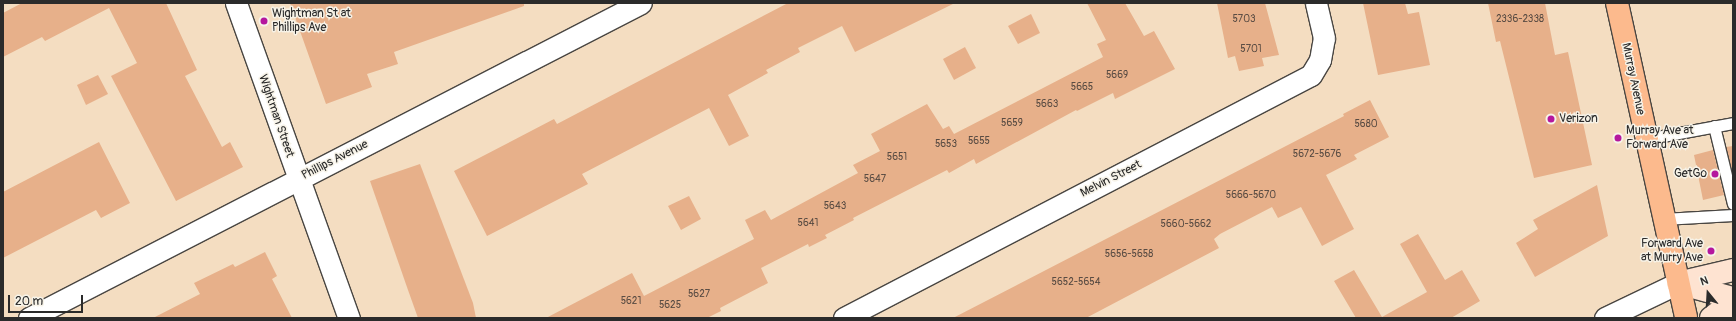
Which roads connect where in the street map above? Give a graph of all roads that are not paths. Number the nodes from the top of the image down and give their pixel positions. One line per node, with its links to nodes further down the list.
1 (236, 3): 8 (street, Wightman Street)
2 (641, 3): 8 (street, Phillips Avenue)
3 (1316, 3): 18 (street, Melvin Street)
4 (1617, 3): 7 (main road, Murray Avenue)
5 (1733, 122): 6 (lane)
6 (1714, 126): 7 (lane); 9 (lane)
7 (1646, 139): 11 (main road, Murray Avenue)
8 (298, 179): 16 (street, Phillips Avenue); 17 (street, Wightman Street)
9 (1733, 204)
10 (1733, 215): 11 (lane)
11 (1663, 219): 13 (main road, Murray Avenue)
12 (1724, 271): 13 (main road)
13 (1678, 283): 14 (main road); 19 (street); 20 (main road, Murray Avenue)
14 (1733, 298)
15 (1733, 305): 21 (main road)
16 (29, 318)
17 (349, 318)
18 (844, 318)
19 (1605, 318)
20 (1686, 318)
21 (1712, 318)

